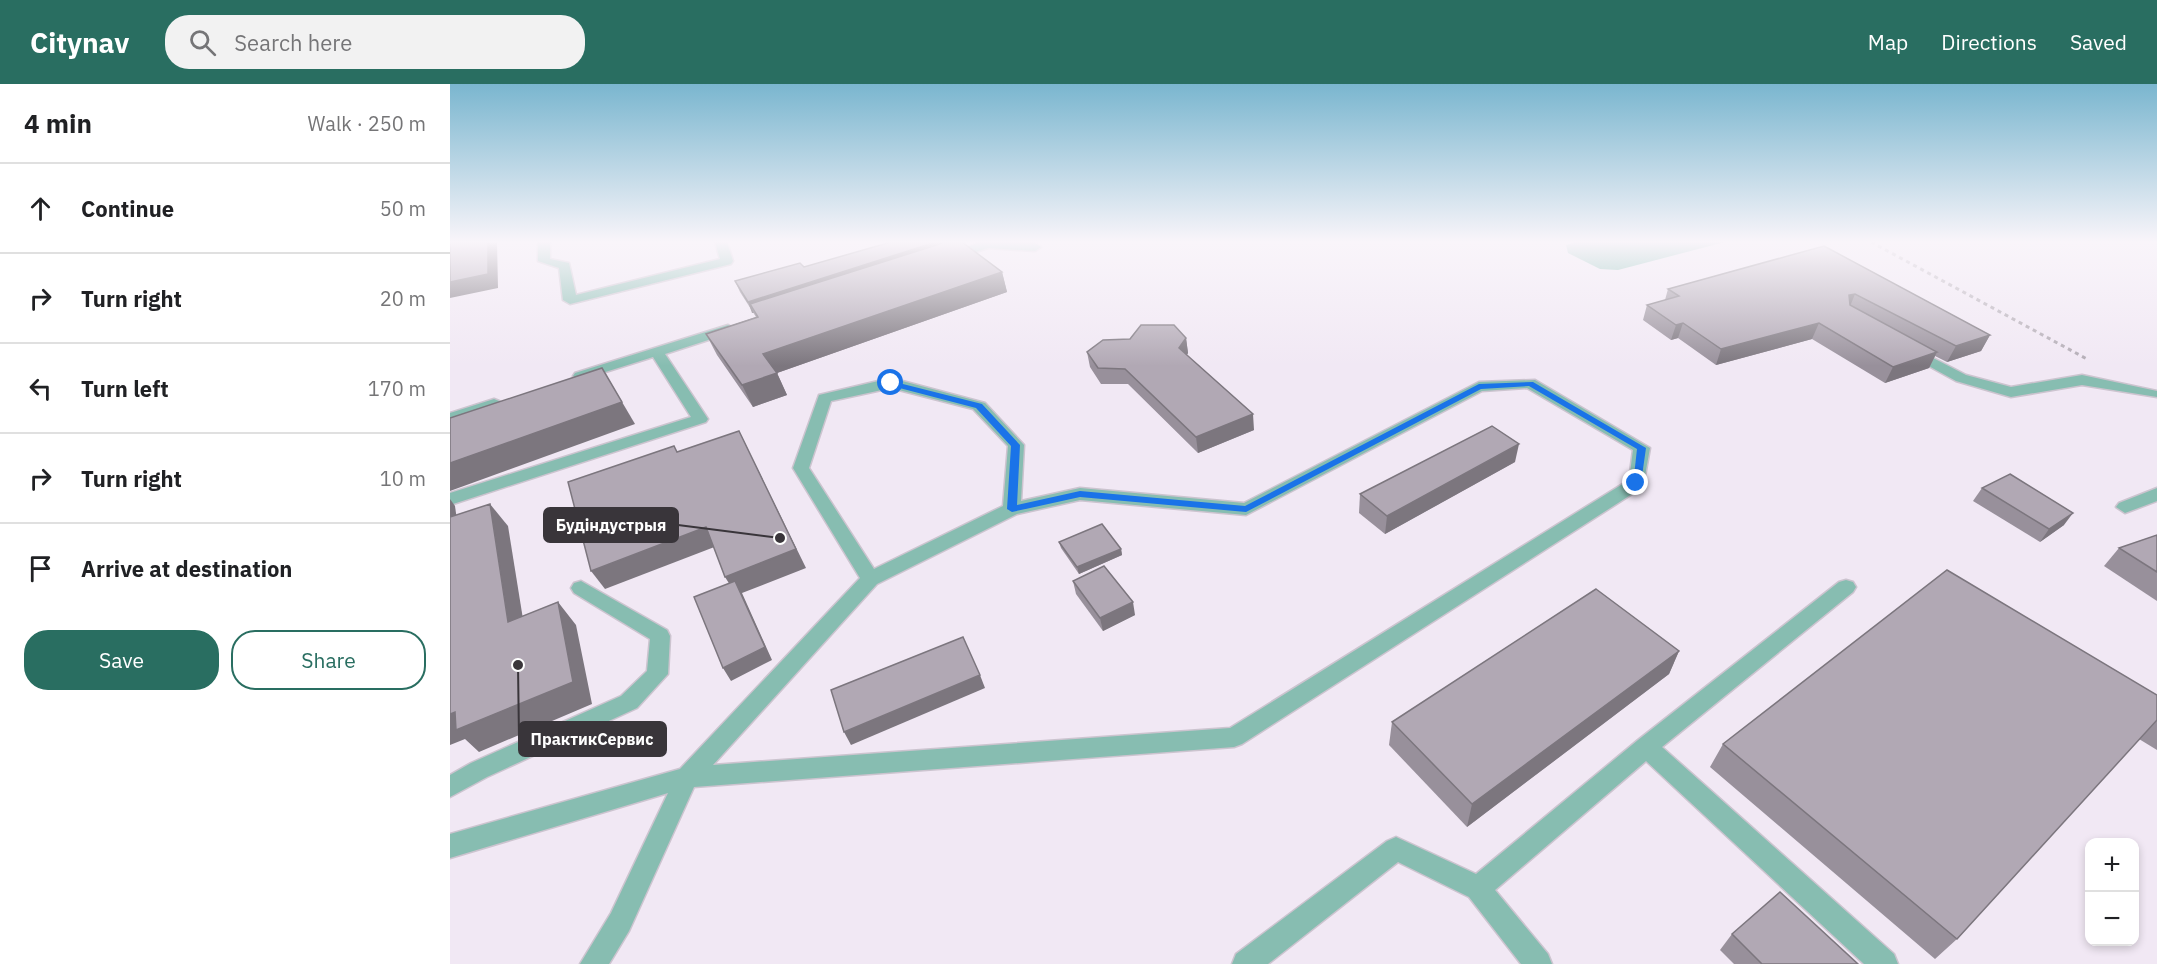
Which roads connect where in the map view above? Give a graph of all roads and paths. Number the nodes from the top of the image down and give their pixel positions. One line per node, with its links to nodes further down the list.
1 (568, 283): 2 (lane)
2 (638, 283)
3 (1947, 283): 7 (path)
4 (745, 323): 6 (lane)
5 (1900, 344): 9 (lane)
6 (657, 352): 8 (lane); 13 (lane)
7 (2089, 360)
8 (570, 380)
9 (2152, 394)
10 (504, 400): 11 (lane)
11 (450, 418)
12 (2157, 494): 14 (lane)
13 (450, 499)
14 (2125, 507)
15 (1012, 509): 16 (lane); 16 (lane); 20 (lane)
16 (870, 579): 20 (lane)
17 (1846, 587): 19 (lane)
18 (581, 588): 21 (lane)
19 (1646, 747): 23 (lane); 27 (lane)
20 (687, 777): 22 (lane); 24 (lane)
21 (450, 787)
22 (450, 846)
23 (1478, 888): 25 (lane); 26 (lane)
24 (594, 964)
25 (1246, 964)
26 (1538, 964)
27 (1884, 964)

